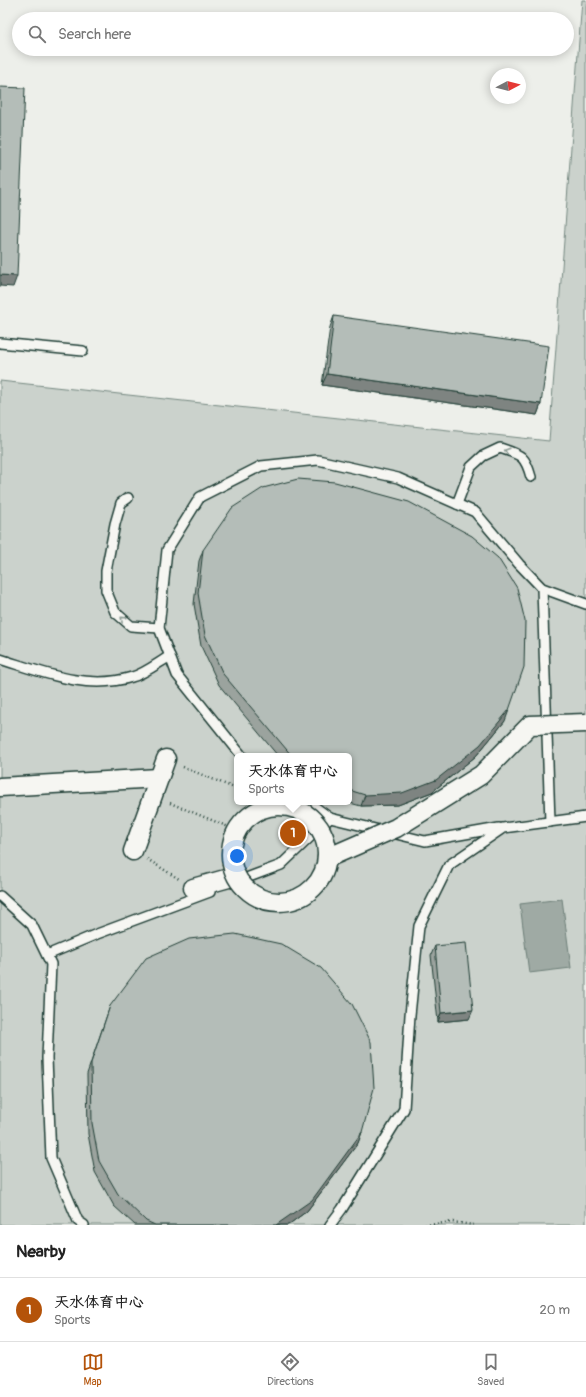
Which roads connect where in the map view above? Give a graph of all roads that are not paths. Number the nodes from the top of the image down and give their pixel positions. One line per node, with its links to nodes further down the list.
1 (0, 343): 2 (lane)
2 (83, 351)
3 (531, 477): 5 (lane, one-way to 5)
4 (128, 498): 8 (lane, one-way to 4)
5 (457, 504): 6 (lane); 8 (lane)
6 (542, 588): 7 (lane); 21 (lane)
7 (586, 604)
8 (159, 628): 9 (lane)
9 (170, 656): 10 (lane); 12 (lane)
10 (0, 659)
11 (586, 723): 24 (street, bridge)
12 (240, 753)
13 (166, 760): 14 (street)
14 (159, 778): 15 (street); 23 (street)
15 (0, 787)
16 (268, 805): 25 (street, bridge)
17 (283, 805): 24 (street, bridge)
18 (312, 805): 19 (lane)
19 (330, 818): 22 (lane); 28 (lane)
20 (586, 818): 21 (lane)
21 (550, 822): 22 (lane)
22 (502, 828): 30 (lane)
23 (133, 851)
24 (327, 858): 25 (street, bridge)
25 (236, 876): 26 (street)
26 (193, 888)
27 (0, 896): 28 (lane)
28 (47, 955): 29 (lane)
29 (84, 1225)
30 (330, 1225)

